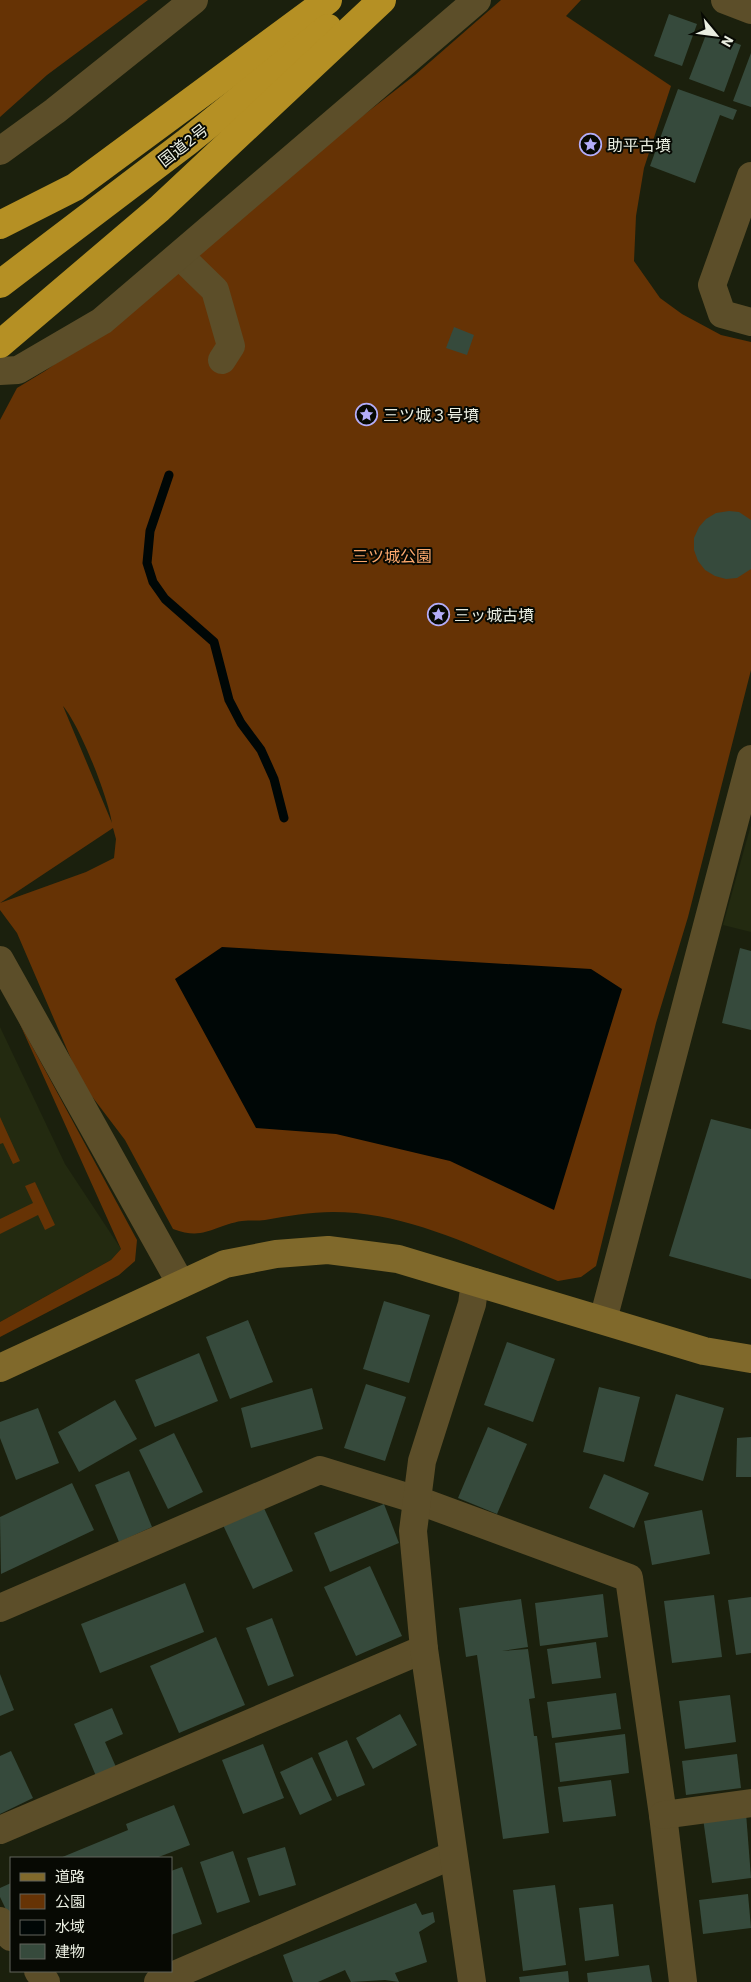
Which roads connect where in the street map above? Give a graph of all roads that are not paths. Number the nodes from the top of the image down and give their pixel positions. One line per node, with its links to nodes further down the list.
1 (194, 0): 8 (street)
2 (328, 0): 10 (highway)
3 (362, 0): 12 (highway, 国道2号)
4 (382, 0): 14 (highway)
5 (477, 0): 11 (street)
6 (725, 0): 7 (street)
7 (751, 10)
8 (0, 151)
9 (751, 176): 13 (street)
10 (0, 225)
11 (180, 256): 15 (street); 16 (street)
12 (0, 284)
13 (751, 322)
14 (0, 344)
15 (222, 360)
16 (0, 371)
17 (751, 759): 21 (street)
18 (0, 960): 20 (street)
19 (476, 1282): 20 (street); 21 (street); 24 (street)
20 (181, 1284): 23 (street)
21 (603, 1320): 22 (street)
22 (751, 1359)
23 (0, 1368)
24 (417, 1500): 25 (street); 26 (street); 28 (street)
25 (0, 1608)
26 (424, 1648): 29 (street); 30 (street)
27 (751, 1802): 28 (street)
28 (663, 1814): 35 (street)
29 (0, 1830)
30 (453, 1855): 33 (street); 34 (street)
31 (0, 1921): 32 (street)
32 (10, 1936)
33 (158, 1982)
34 (472, 1982)
35 (683, 1982)

